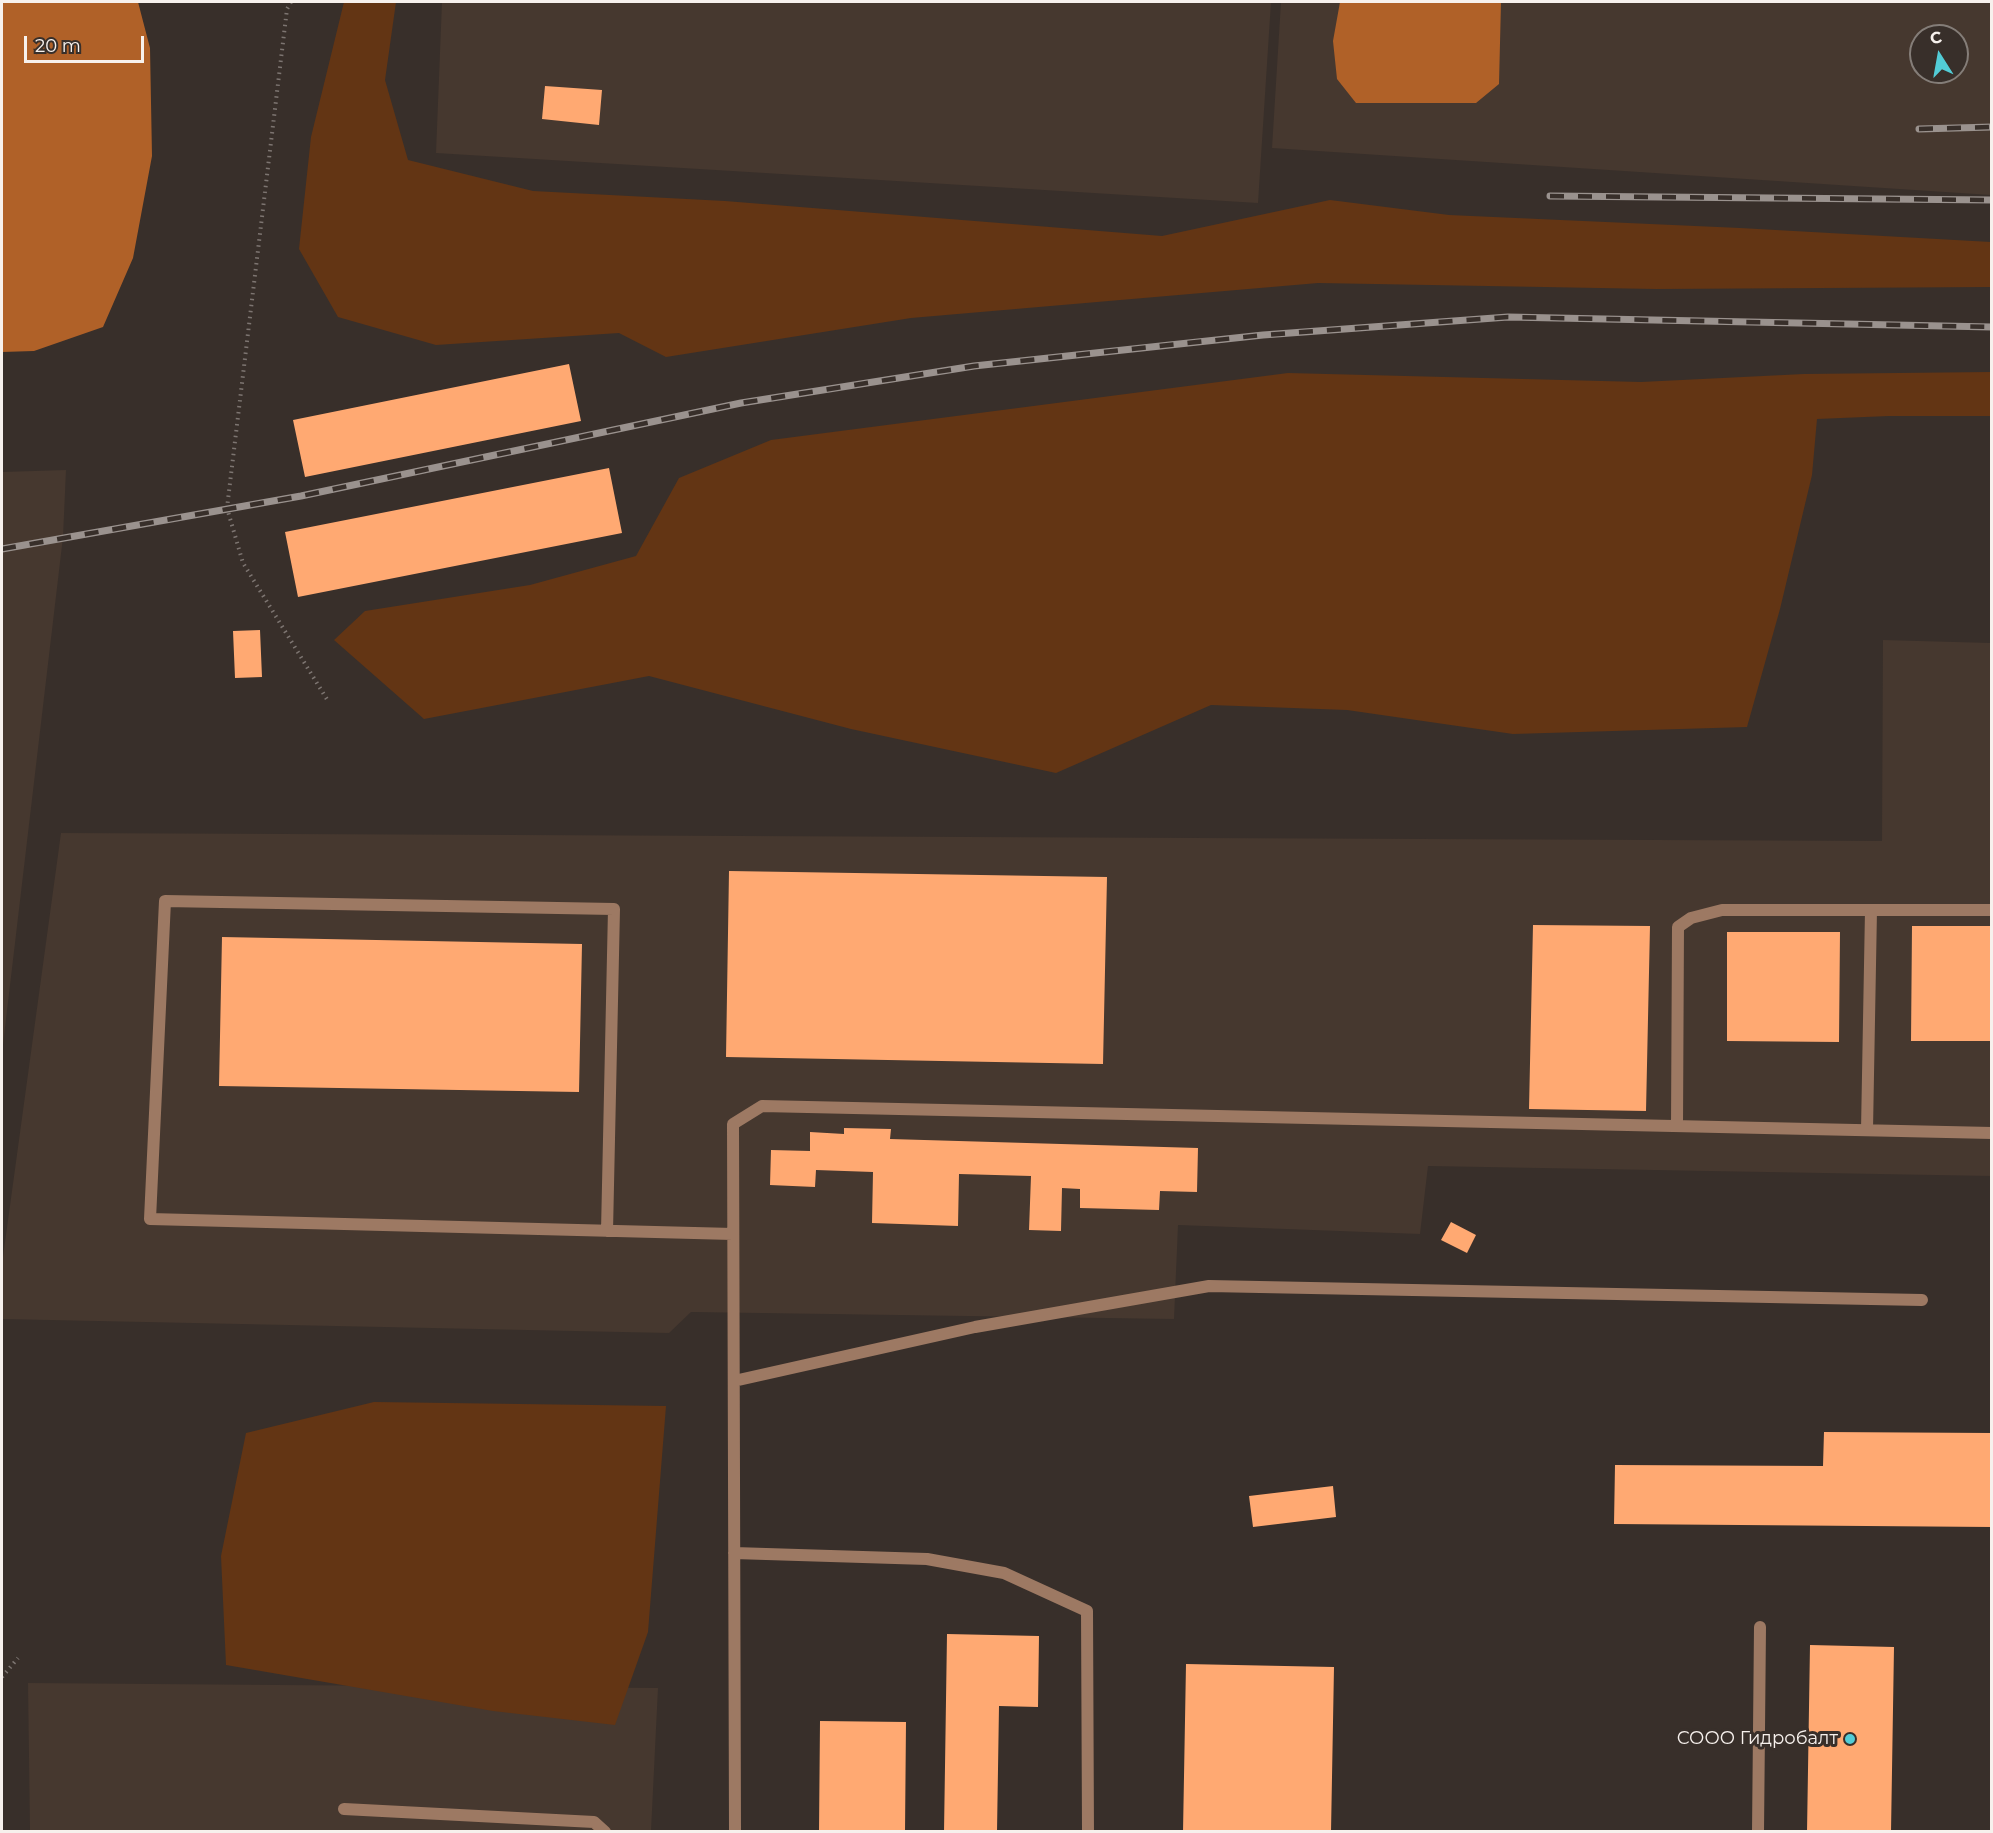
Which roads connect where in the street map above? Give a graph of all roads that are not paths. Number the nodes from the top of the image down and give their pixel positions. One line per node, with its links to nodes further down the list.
1 (1871, 910): 2 (lane); 3 (lane); 4 (lane)
2 (1992, 910)
3 (1677, 1126): 4 (lane); 7 (lane)
4 (1867, 1130): 5 (lane)
5 (1992, 1133)
6 (607, 1231): 6 (lane); 7 (lane)
7 (733, 1234): 9 (lane)
8 (1922, 1300): 9 (lane)
9 (734, 1381): 10 (lane)
10 (734, 1553): 14 (lane); 15 (lane)
11 (1760, 1627): 16 (lane)
12 (344, 1809): 13 (lane)
13 (605, 1832)
14 (735, 1832)
15 (1088, 1832)
16 (1758, 1832)

